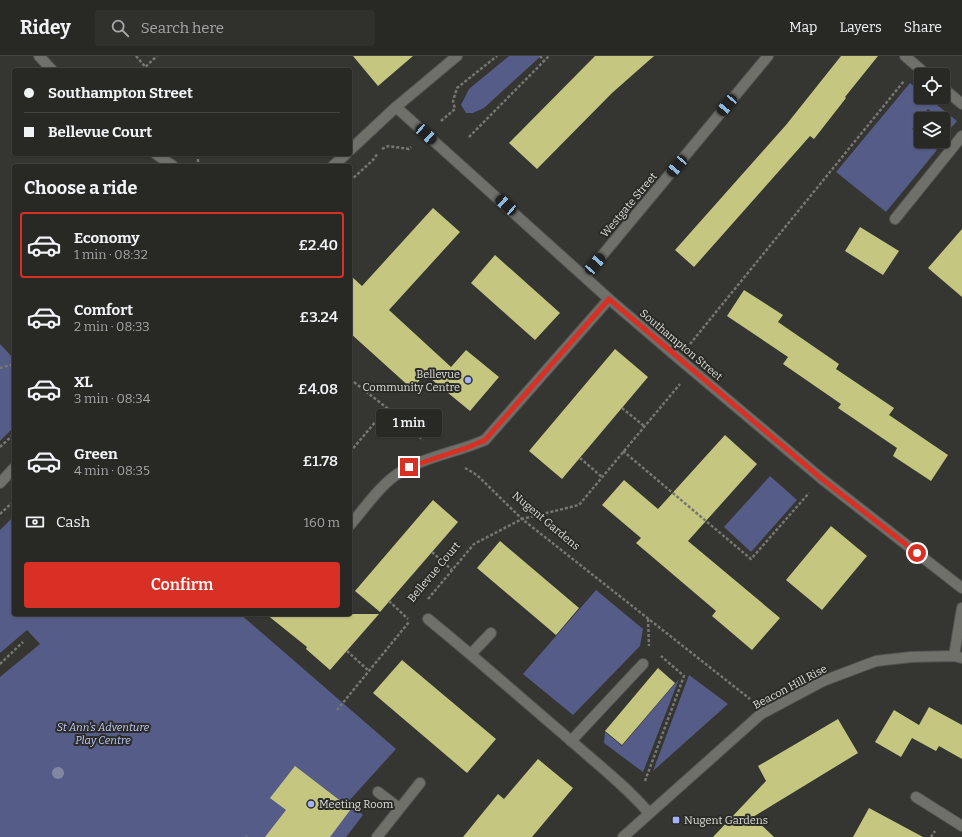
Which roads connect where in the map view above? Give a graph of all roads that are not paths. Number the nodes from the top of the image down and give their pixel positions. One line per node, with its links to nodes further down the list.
1 (39, 56): 5 (street)
2 (457, 56): 9 (street)
3 (768, 56): 17 (street, Westgate Street)
4 (905, 56): 6 (street)
5 (50, 68)
6 (918, 68)
7 (950, 94): 8 (street)
8 (962, 104)
9 (396, 107): 11 (street); 17 (street, Southampton Street)
10 (962, 136): 16 (street)
11 (352, 148)
12 (159, 156): 14 (street)
13 (344, 156): 15 (street)
14 (170, 164)
15 (335, 164)
16 (895, 219)
17 (585, 276): 18 (street, Southampton Street)
18 (609, 299): 21 (street); 22 (street, Southampton Street)
19 (12, 470): 20 (street)
20 (0, 483)
21 (352, 523)
22 (962, 588)
23 (962, 608): 27 (street)
24 (428, 619): 26 (street)
25 (491, 633): 26 (street)
26 (471, 654): 29 (street)
27 (958, 657): 34 (street, Beacon Hill Rise)
28 (643, 664): 29 (street)
29 (571, 741): 34 (street)
30 (420, 783): 33 (street)
31 (378, 792): 33 (street)
32 (916, 797): 35 (street)
33 (399, 808): 36 (street)
34 (649, 813): 37 (street, Beacon Hill Rise)
35 (962, 826)
36 (376, 837)
37 (623, 837)

